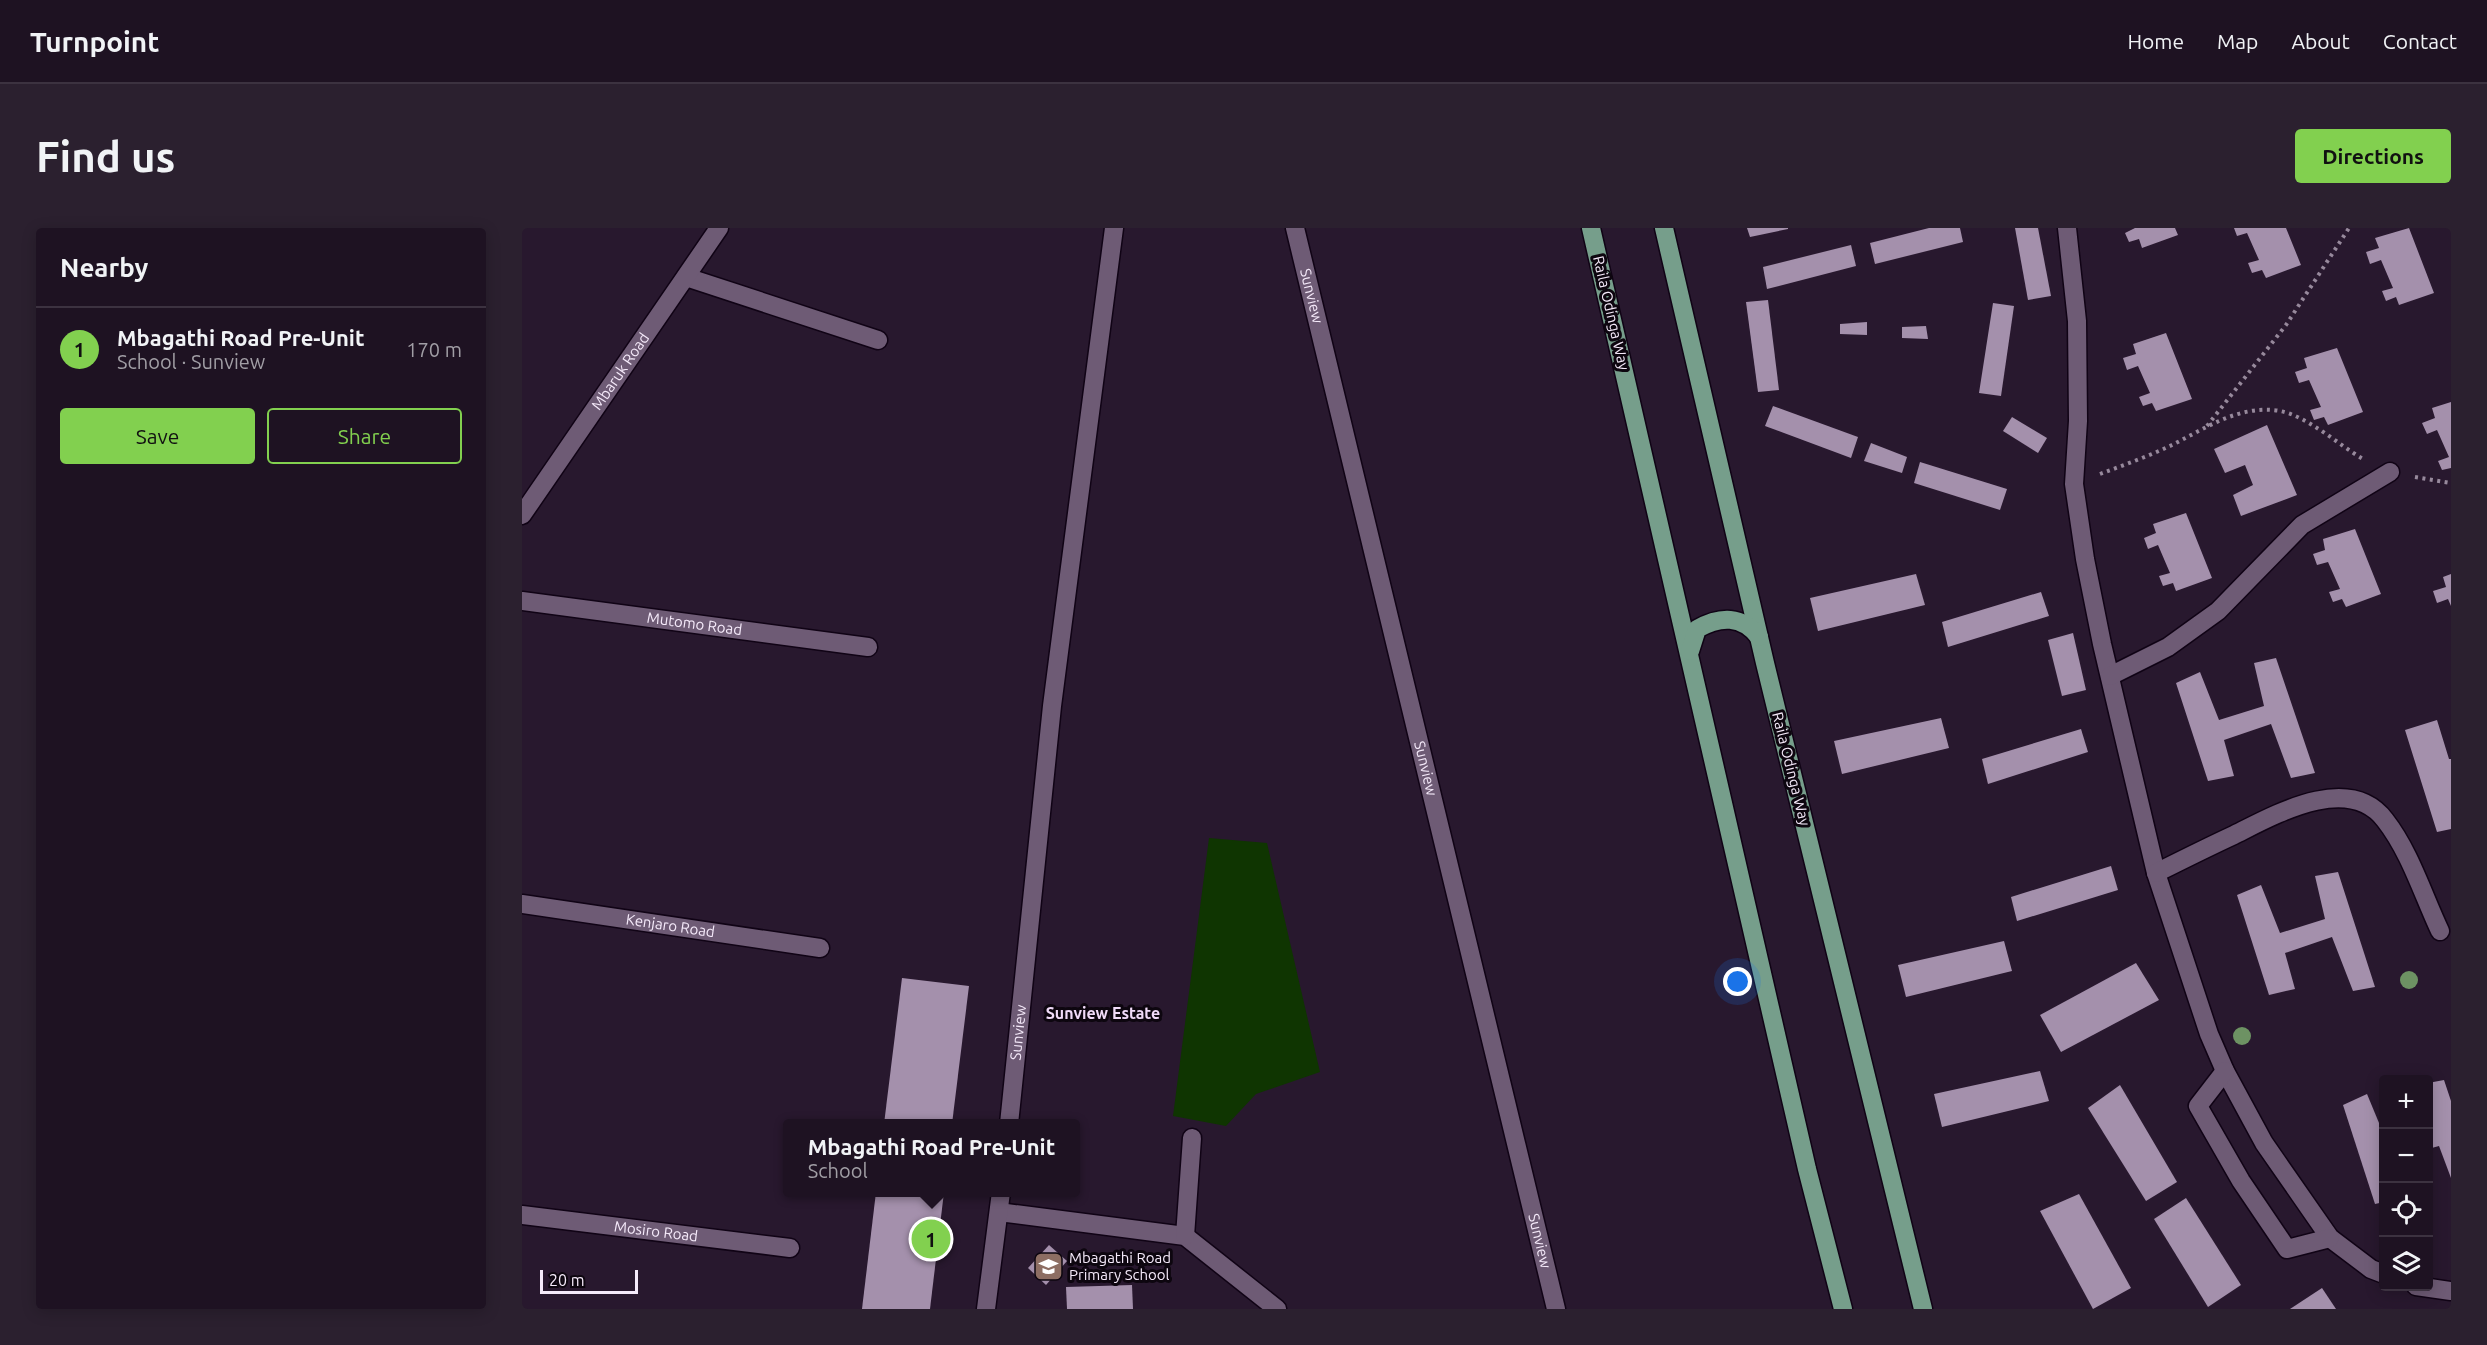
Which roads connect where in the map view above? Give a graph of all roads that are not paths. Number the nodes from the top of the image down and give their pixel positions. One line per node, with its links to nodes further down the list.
1 (719, 228): 7 (street, Mbaruk Road)
2 (1114, 228): 21 (street, Sunview)
3 (1295, 228): 34 (street, Sunview)
4 (1591, 228): 14 (main road, Raila Odinga Way)
5 (1664, 228): 12 (main road, Raila Odinga Way)
6 (2067, 228): 15 (street)
7 (686, 277): 8 (street); 10 (street, Mbaruk Road)
8 (878, 340)
9 (2390, 472): 15 (street)
10 (522, 515)
11 (522, 601): 13 (street, Mutomo Road)
12 (1759, 638): 14 (main road); 36 (main road, Raila Odinga Way)
13 (868, 647)
14 (1690, 662): 35 (main road, Raila Odinga Way)
15 (2109, 676): 16 (street)
16 (2156, 873): 18 (street); 20 (street)
17 (522, 904): 19 (street, Kenjaro Road)
18 (2440, 931)
19 (820, 948)
20 (2225, 1071): 27 (street); 27 (street)
21 (1010, 1119)
22 (1192, 1138): 26 (street)
23 (1000, 1197): 24 (street)
24 (999, 1212): 26 (street); 32 (street)
25 (522, 1215): 28 (street, Mosiro Road)
26 (1185, 1236): 33 (street)
27 (2330, 1238): 29 (street)
28 (790, 1248)
29 (2379, 1272)
30 (2433, 1289): 31 (street)
31 (2451, 1291)
32 (986, 1309)
33 (1277, 1309)
34 (1556, 1309)
35 (1843, 1309)
36 (1923, 1309)

